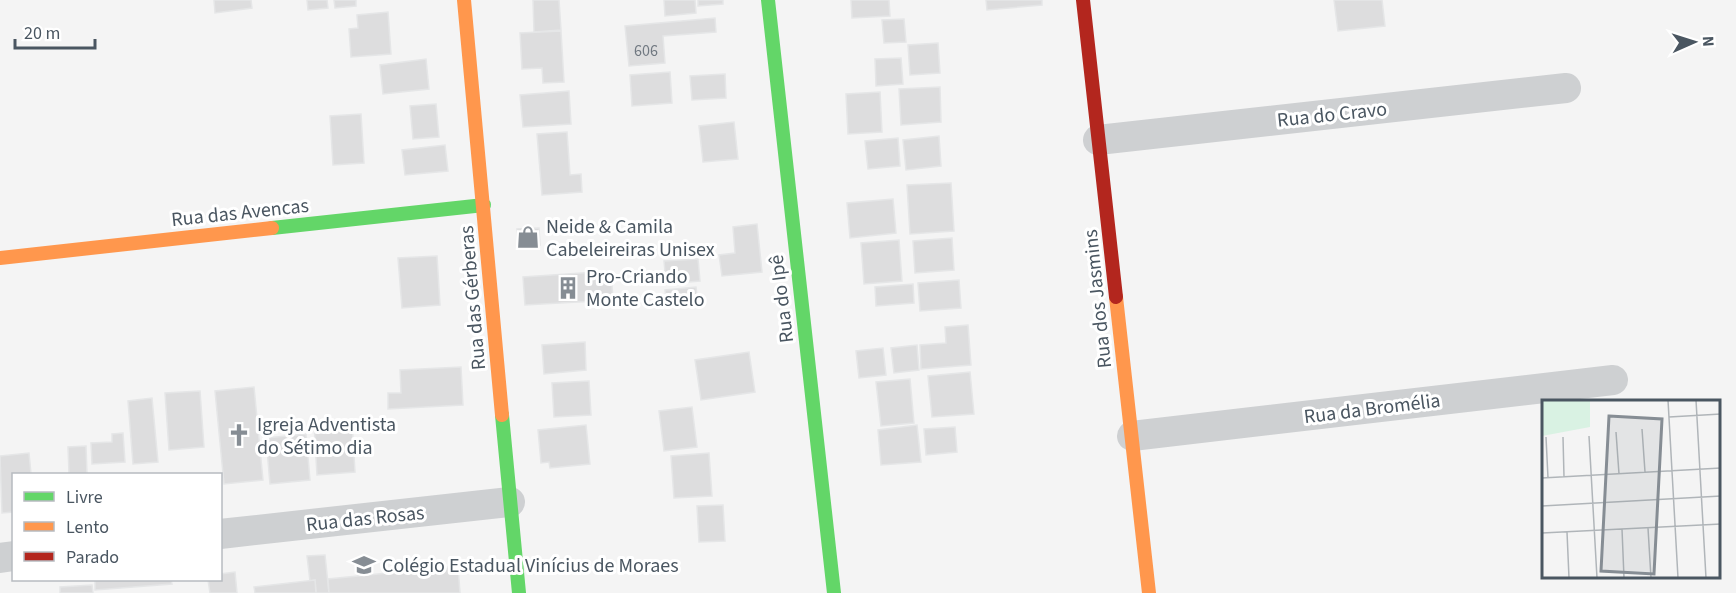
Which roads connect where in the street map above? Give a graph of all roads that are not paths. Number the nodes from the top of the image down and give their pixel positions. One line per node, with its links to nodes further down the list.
1 (464, 0): 6 (street, Rua das Gérberas)
2 (768, 0): 13 (street, Rua do Ipê)
3 (1083, 0): 5 (street, Rua dos Jasmins)
4 (1566, 88): 5 (street, Rua do Cravo)
5 (1098, 140): 9 (street, Rua dos Jasmins)
6 (484, 205): 7 (street, Rua das Avencas); 10 (street, Rua das Gérberas)
7 (0, 258)
8 (1613, 380): 9 (street, Rua da Bromélia)
9 (1132, 436): 14 (street, Rua dos Jasmins)
10 (510, 502): 11 (street, Rua das Rosas); 12 (street, Rua das Gérberas)
11 (222, 534)
12 (519, 593)
13 (834, 593)
14 (1149, 593)

